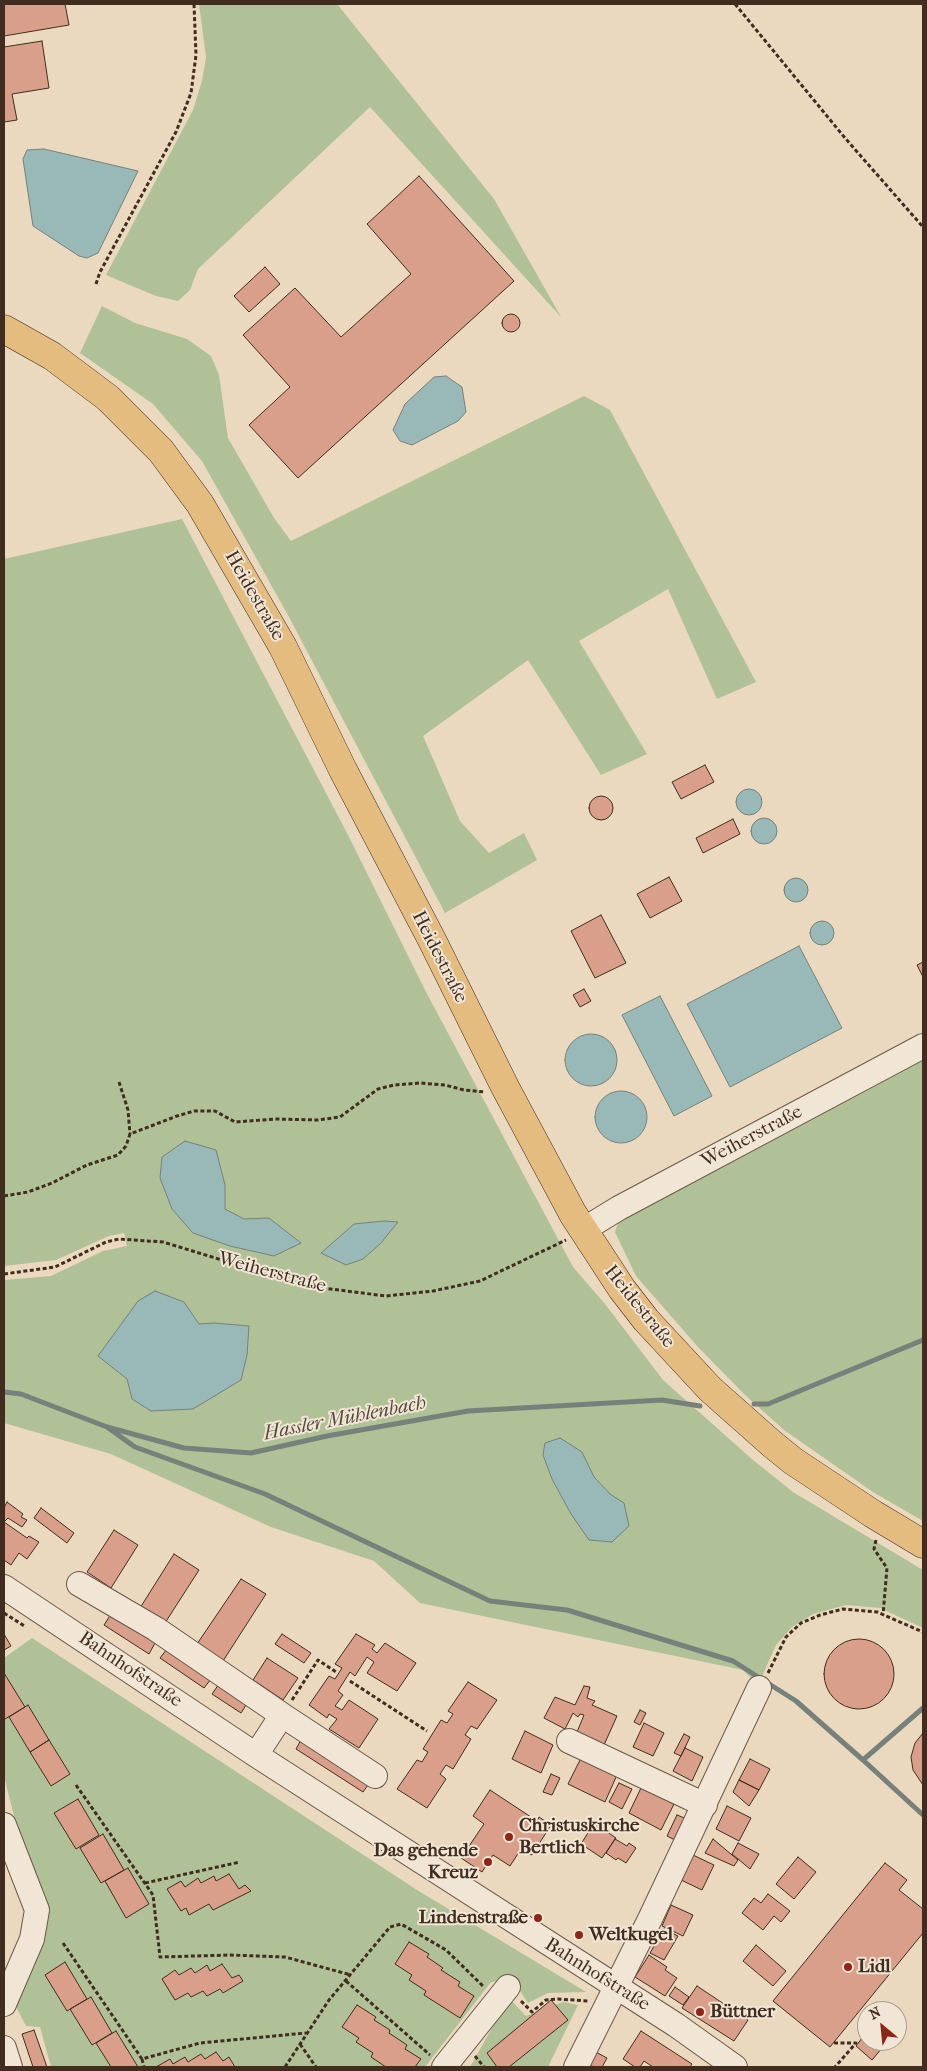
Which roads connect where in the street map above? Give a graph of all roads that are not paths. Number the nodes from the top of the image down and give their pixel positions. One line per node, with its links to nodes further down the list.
1 (4, 330): 3 (main road, Heidestraße)
2 (923, 1046): 3 (street, Weiherstraße)
3 (576, 1234): 4 (main road, Heidestraße)
4 (923, 1544)
5 (79, 1584): 8 (street)
6 (4, 1587): 10 (street, Bahnhofstraße)
7 (764, 1680): 12 (street)
8 (282, 1715): 10 (street); 11 (street)
9 (569, 1741): 12 (street)
10 (256, 1755): 15 (street, Bahnhofstraße)
11 (375, 1776)
12 (705, 1805): 15 (street)
13 (4, 1825): 16 (street)
14 (508, 1987): 19 (street)
15 (616, 1987): 20 (street); 21 (street, Bahnhofstraße)
16 (4, 2004)
17 (4, 2048): 18 (street)
18 (10, 2067)
19 (444, 2067)
20 (576, 2067)
21 (735, 2067)

